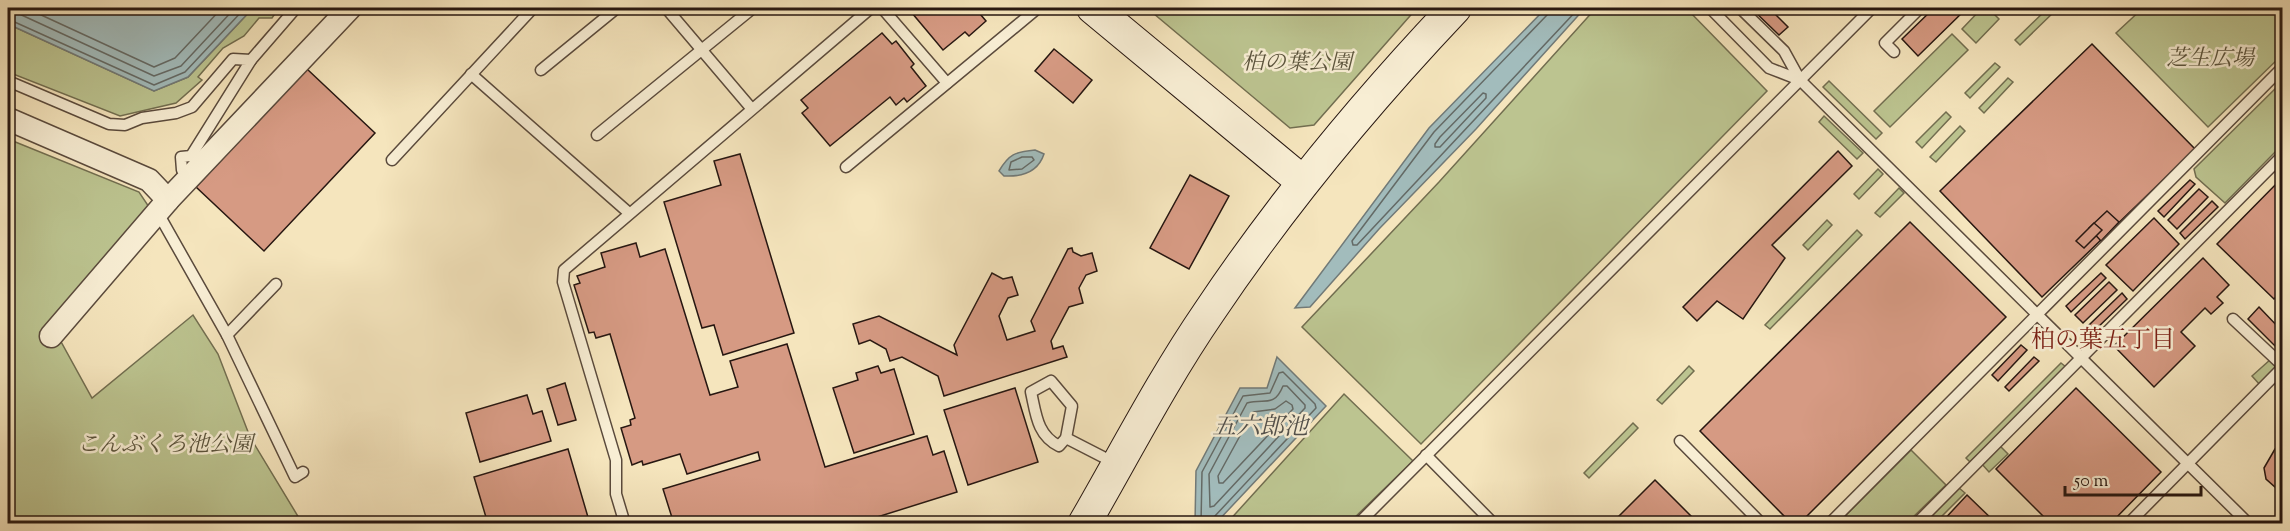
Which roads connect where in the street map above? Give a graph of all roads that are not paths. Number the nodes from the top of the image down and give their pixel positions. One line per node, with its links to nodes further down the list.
1 (296, 8): 18 (lane)
2 (350, 8): 31 (street)
3 (533, 8): 21 (lane)
4 (617, 8): 20 (lane)
5 (666, 8): 16 (lane)
6 (753, 8): 16 (lane)
7 (870, 8): 25 (lane)
8 (882, 8): 24 (lane)
9 (1038, 8): 24 (lane)
10 (1093, 8): 32 (street)
11 (1455, 8): 32 (street)
12 (1710, 8): 22 (lane)
13 (1740, 8): 22 (lane)
14 (1872, 8): 22 (lane)
15 (1920, 8): 17 (lane)
16 (701, 50): 25 (lane); 27 (lane)
17 (1894, 52)
18 (251, 60): 23 (lane); 31 (lane)
19 (2283, 68): 36 (lane)
20 (541, 70)
21 (471, 75): 29 (lane); 34 (lane)
22 (1800, 80): 36 (lane); 44 (lane)
23 (8, 81)
24 (947, 83): 30 (lane)
25 (751, 108): 34 (lane)
26 (8, 119): 33 (street)
27 (597, 135)
28 (2283, 156): 40 (lane)
29 (392, 160)
30 (846, 166)
31 (190, 177): 33 (street)
32 (1303, 182): 46 (street)
33 (163, 206): 38 (lane); 39 (street)
34 (629, 213): 48 (lane)
35 (276, 284): 38 (lane)
36 (2039, 314): 40 (lane); 53 (lane)
37 (2233, 319): 41 (lane)
38 (227, 335): 47 (lane)
39 (51, 336)
40 (2082, 357): 45 (lane); 54 (lane)
41 (2283, 367): 45 (lane)
42 (1066, 438): 42 (lane); 46 (lane)
43 (1680, 441): 52 (lane)
44 (1426, 455): 50 (lane); 51 (lane)
45 (2189, 463): 55 (lane); 56 (lane)
46 (1115, 470): 49 (street)
47 (303, 472)
48 (625, 524)
49 (1084, 524)
50 (1358, 524)
51 (1494, 524)
52 (1762, 524)
53 (1829, 524)
54 (1916, 524)
55 (2128, 524)
56 (2249, 524)

